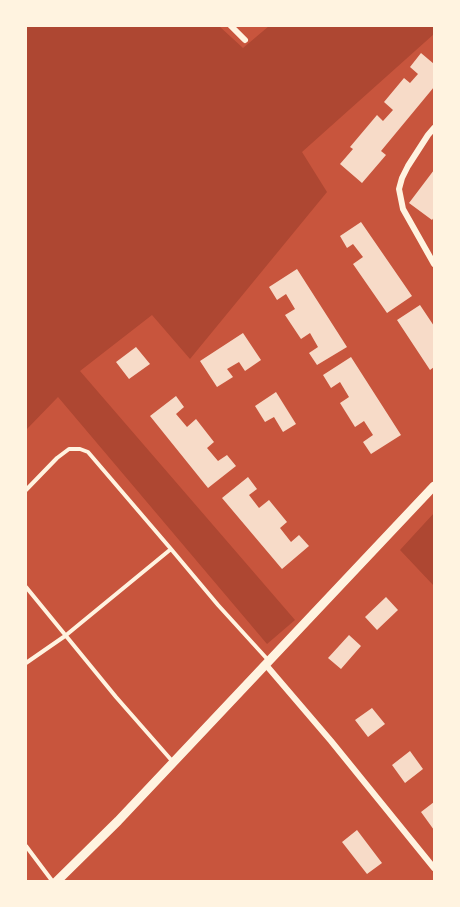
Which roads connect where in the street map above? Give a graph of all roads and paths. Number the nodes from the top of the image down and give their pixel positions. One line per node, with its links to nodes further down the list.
1 (231, 26): 2 (street)
2 (244, 40)
3 (435, 128): 4 (street)
4 (435, 264)
5 (435, 486): 11 (street)
6 (26, 490): 7 (lane)
7 (171, 549): 9 (lane); 11 (lane)
8 (26, 587): 9 (lane)
9 (66, 636): 10 (lane); 12 (lane)
10 (26, 663)
11 (268, 664): 12 (street); 14 (street)
12 (173, 762): 15 (street)
13 (26, 846): 15 (lane)
14 (435, 868)
15 (54, 882)

